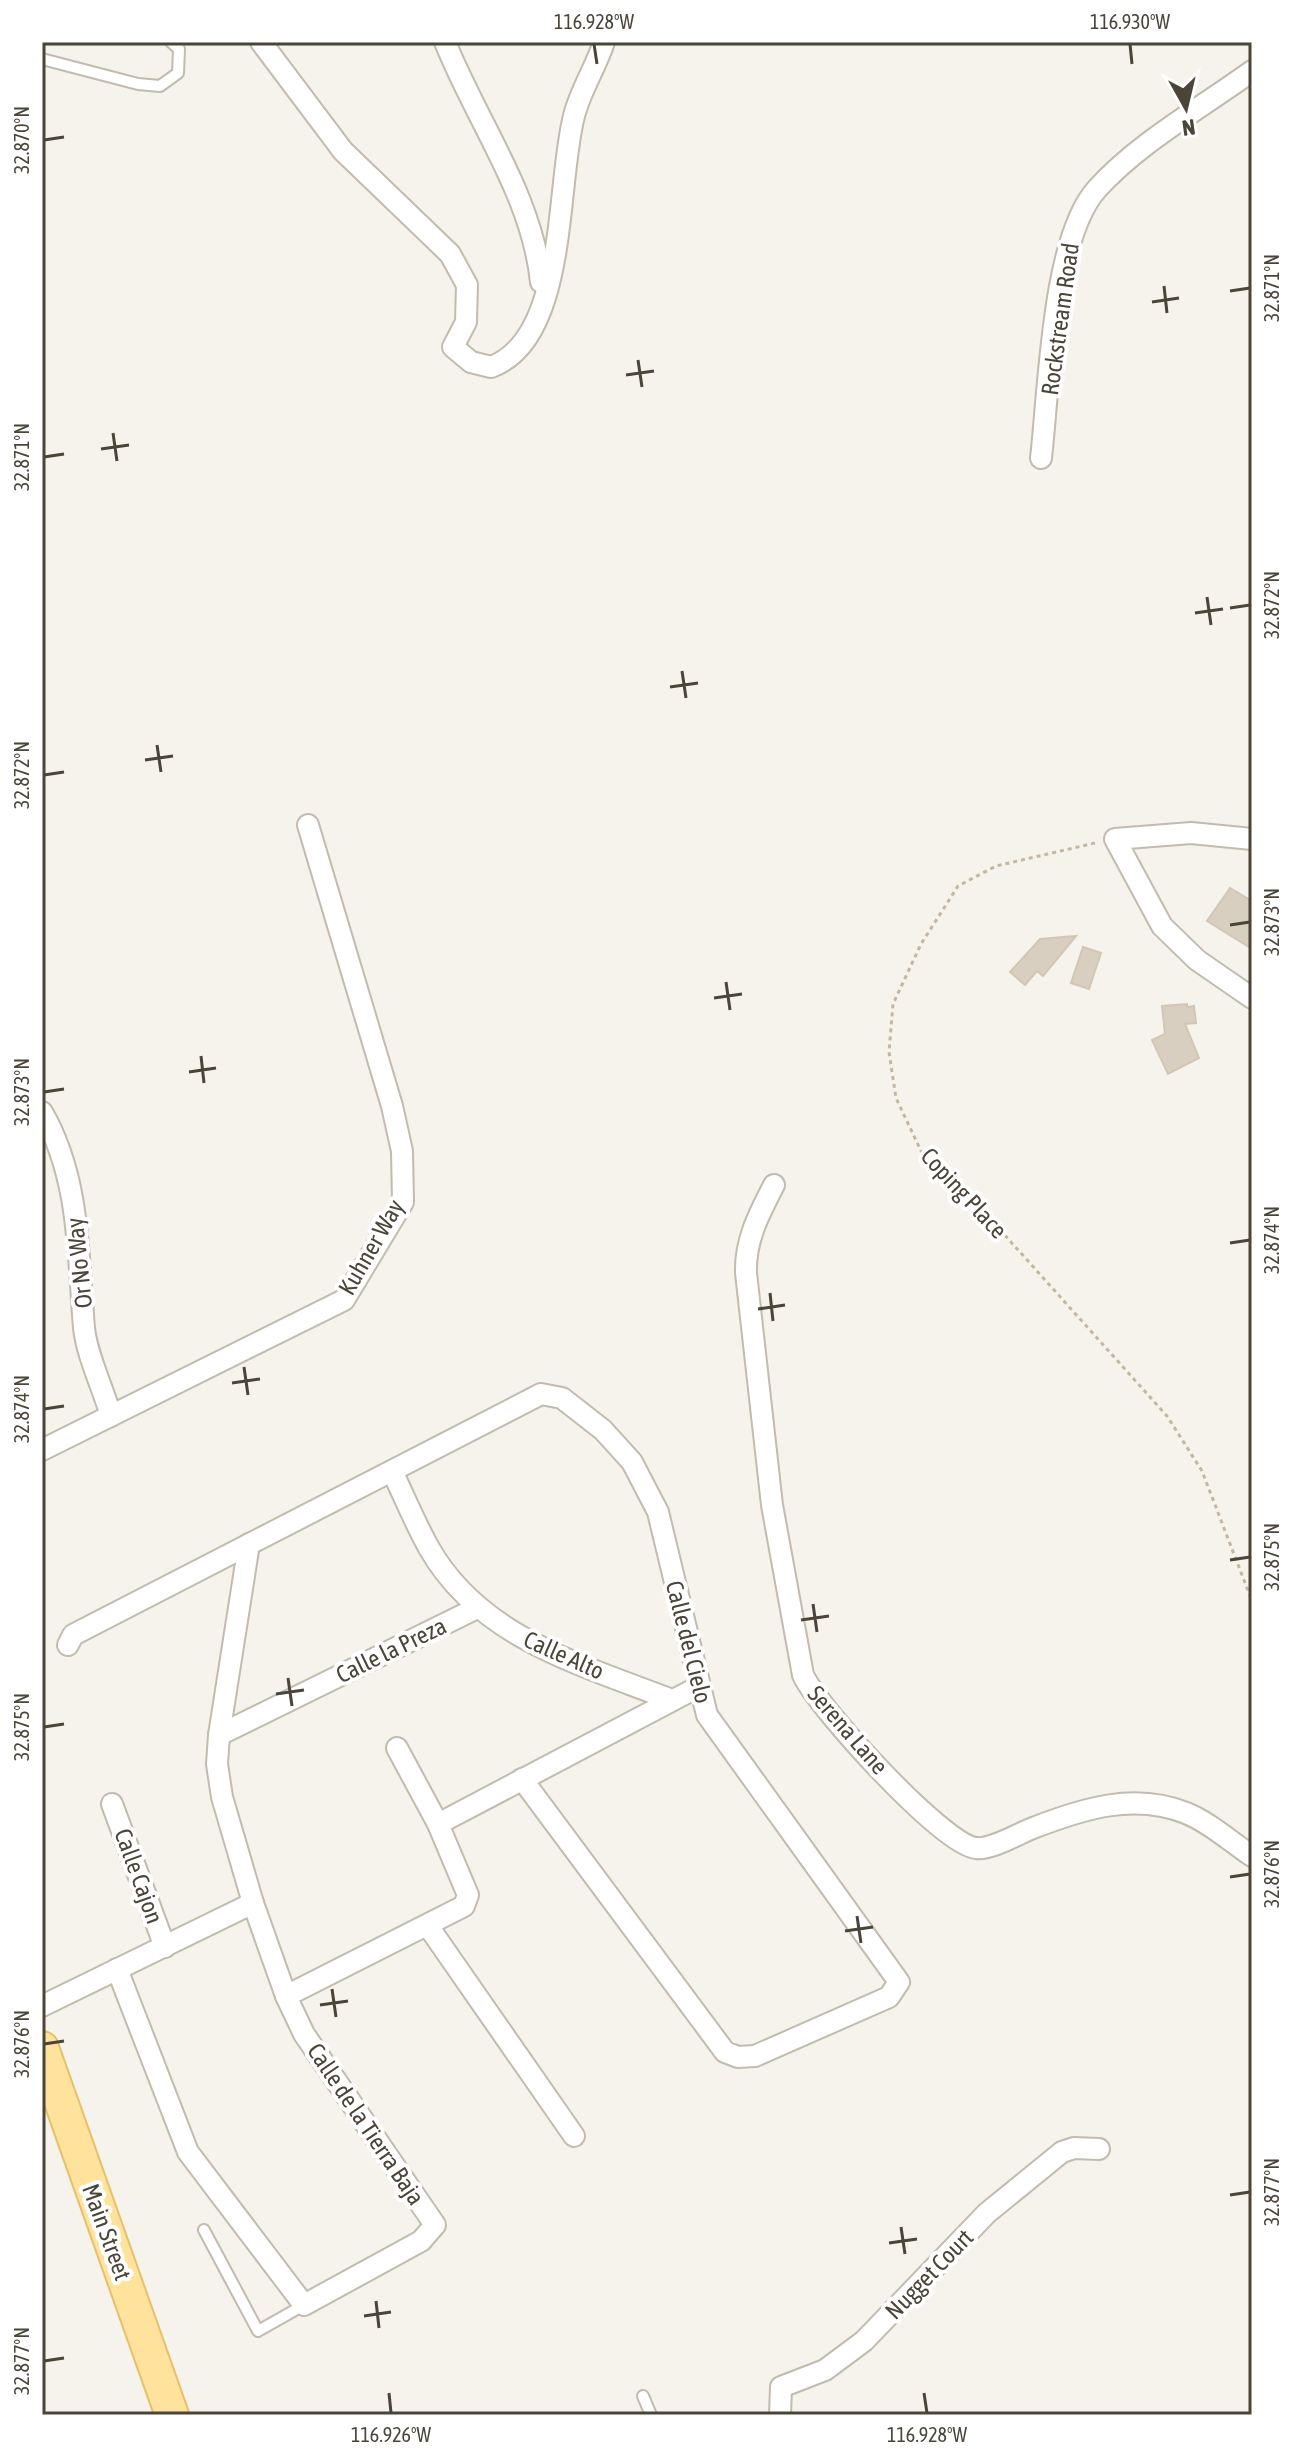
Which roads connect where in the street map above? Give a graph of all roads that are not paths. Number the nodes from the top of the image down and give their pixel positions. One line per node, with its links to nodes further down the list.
1 (171, 42): 5 (lane)
2 (261, 42): 7 (street)
3 (445, 42): 7 (street)
4 (604, 42): 7 (street)
5 (42, 59)
6 (1252, 71): 8 (street, Rockstream Road)
7 (543, 302)
8 (1041, 458)
9 (308, 825): 14 (street, Kuhner Way)
10 (1252, 839): 11 (street)
11 (1252, 998)
12 (42, 1112): 14 (street, Or No Way)
13 (774, 1185): 27 (street, Serena Lane)
14 (111, 1416): 15 (street, Kuhner Way)
15 (42, 1450)
16 (392, 1471): 17 (street, Calle del Cielo); 18 (street, Calle Alto); 20 (street, Calle del Cielo)
17 (249, 1544): 19 (street, Calle del Cielo); 22 (street, Calle de la Tierra Baja)
18 (477, 1608): 21 (street, Calle Alto); 22 (street, Calle la Preza)
19 (68, 1645)
20 (698, 1687): 21 (street); 24 (street, Calle del Cielo)
21 (672, 1700): 24 (street)
22 (219, 1735): 28 (street, Calle de la Tierra Baja)
23 (397, 1748): 26 (street)
24 (522, 1779): 26 (street)
25 (112, 1804): 30 (street, Calle Cajon)
26 (438, 1824): 29 (street)
27 (1252, 1856)
28 (253, 1903): 30 (street); 32 (street, Calle de la Tierra Baja)
29 (428, 1926): 32 (street); 35 (street)
30 (165, 1947): 31 (street)
31 (117, 1969): 33 (street); 38 (street)
32 (286, 1996): 38 (street, Calle de la Tierra Baja)
33 (42, 2006)
34 (42, 2048): 40 (main road, Main Street)
35 (574, 2136)
36 (1099, 2149): 42 (street, Nugget Court)
37 (204, 2230): 38 (lane)
38 (304, 2305)
39 (643, 2396): 41 (lane)
40 (172, 2415)
41 (651, 2415)
42 (780, 2415)

